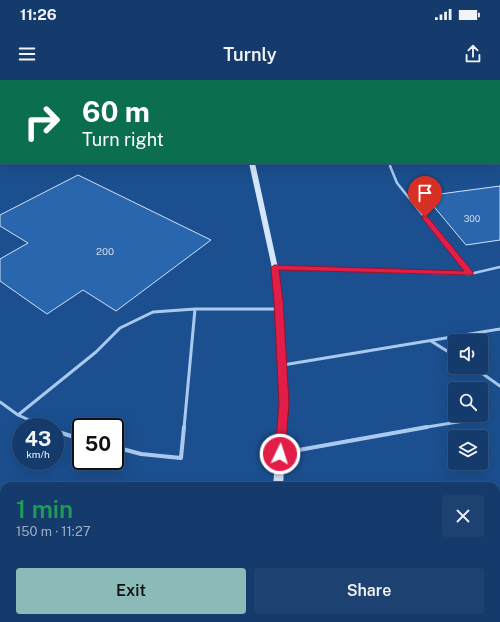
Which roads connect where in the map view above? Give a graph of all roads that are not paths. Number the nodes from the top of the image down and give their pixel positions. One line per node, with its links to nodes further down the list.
1 (252, 164): 4 (main road)
2 (389, 164): 5 (lane)
3 (500, 267): 5 (lane)
4 (274, 268): 5 (lane); 7 (main road)
5 (470, 274)
6 (195, 309): 7 (lane); 15 (lane); 18 (lane)
7 (279, 309): 11 (main road)
8 (500, 329): 9 (lane)
9 (431, 340): 10 (lane); 11 (lane)
10 (448, 351)
11 (282, 365): 19 (main road)
12 (484, 374): 13 (lane)
13 (500, 385)
14 (0, 402): 15 (lane)
15 (18, 415): 16 (lane)
16 (25, 418)
17 (458, 422): 19 (lane)
18 (124, 449)
19 (280, 454): 20 (main road)
20 (278, 482)

